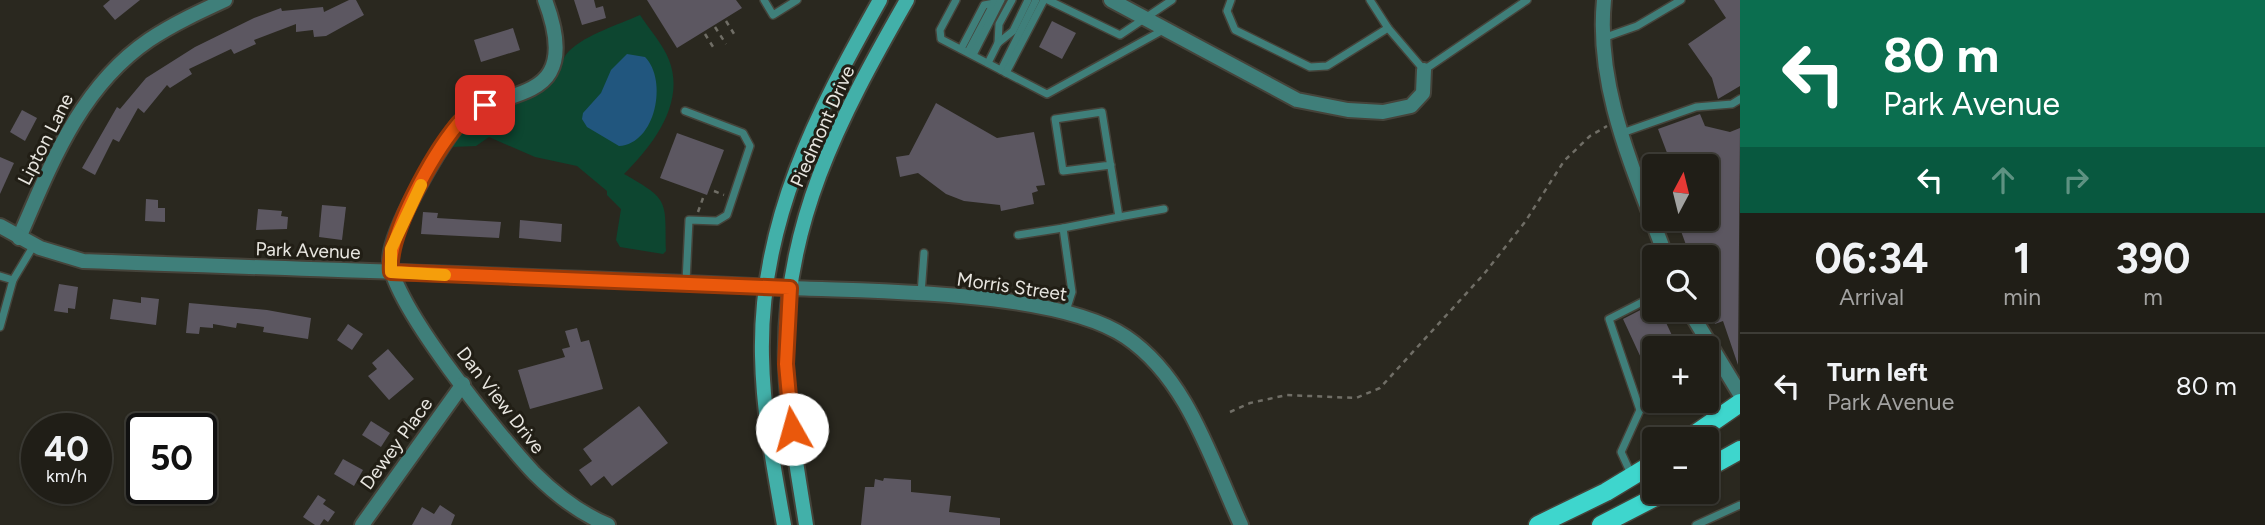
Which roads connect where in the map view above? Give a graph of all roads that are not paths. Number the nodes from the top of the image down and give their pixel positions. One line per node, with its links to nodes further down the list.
1 (225, 0): 38 (street, Lipton Lane)
2 (545, 0): 42 (street)
3 (764, 0): 4 (lane)
4 (797, 0)
5 (880, 0): 46 (main road, Piedmont Drive)
6 (907, 0): 47 (main road, Piedmont Drive)
7 (956, 0): 25 (lane)
8 (1012, 0): 24 (lane)
9 (1028, 0): 24 (lane)
10 (1036, 0): 28 (lane)
11 (1046, 0): 20 (lane); 28 (lane)
12 (1111, 0): 20 (street)
13 (1172, 0): 20 (lane)
14 (1231, 0): 21 (lane)
15 (1370, 0): 21 (lane)
16 (1527, 0): 27 (lane)
17 (1604, 0): 23 (street)
18 (1681, 0): 23 (lane)
19 (997, 1): 25 (lane); 25 (lane)
20 (1145, 18): 22 (street)
21 (1388, 28): 27 (lane)
22 (1165, 29): 27 (street); 28 (lane)
23 (1602, 38): 31 (street)
24 (998, 43): 26 (lane)
25 (967, 52): 26 (lane)
26 (988, 63): 28 (lane)
27 (1424, 70)
28 (1004, 71)
29 (1740, 99): 31 (lane)
30 (685, 111): 45 (lane)
31 (1620, 127): 40 (street)
32 (1111, 165): 32 (lane); 34 (lane)
33 (1164, 209): 34 (lane)
34 (1119, 217): 36 (lane)
35 (0, 226): 38 (street, Park Avenue)
36 (1063, 228): 37 (lane); 50 (lane)
37 (1018, 235)
38 (19, 238): 39 (street, Park Avenue)
39 (34, 245): 42 (street, Park Avenue); 44 (lane)
40 (1662, 245)
41 (924, 253): 48 (lane)
42 (391, 272): 45 (street, Park Avenue); 55 (street, Dan View Drive)
43 (0, 276): 44 (lane)
44 (13, 280): 52 (lane)
45 (686, 282): 46 (street, Park Avenue)
46 (767, 286): 47 (street, Park Avenue); 68 (main road, Piedmont Drive)
47 (790, 288): 48 (street, Morris Street); 69 (main road, Piedmont Drive)
48 (921, 295): 50 (street, Morris Street)
49 (1642, 302): 58 (lane)
50 (1066, 311): 70 (street, Morris Street)
51 (1696, 322): 53 (street)
52 (0, 327)
53 (1725, 370): 54 (lane); 56 (street)
54 (1719, 373)
55 (463, 384): 66 (street, Dewey Place); 67 (street, Dan View Drive)
56 (1740, 394)
57 (1740, 403): 59 (main road)
58 (1640, 410): 63 (lane)
59 (1705, 427)
60 (1740, 450): 61 (main road)
61 (1719, 462)
62 (1642, 470): 63 (main road)
63 (1632, 476): 71 (main road)
64 (1642, 504): 72 (main road)
65 (1740, 505): 73 (lane)
66 (362, 525)
67 (608, 525)
68 (784, 525)
69 (806, 525)
70 (1241, 525)
71 (1538, 525)
72 (1601, 525)
73 (1696, 525)

